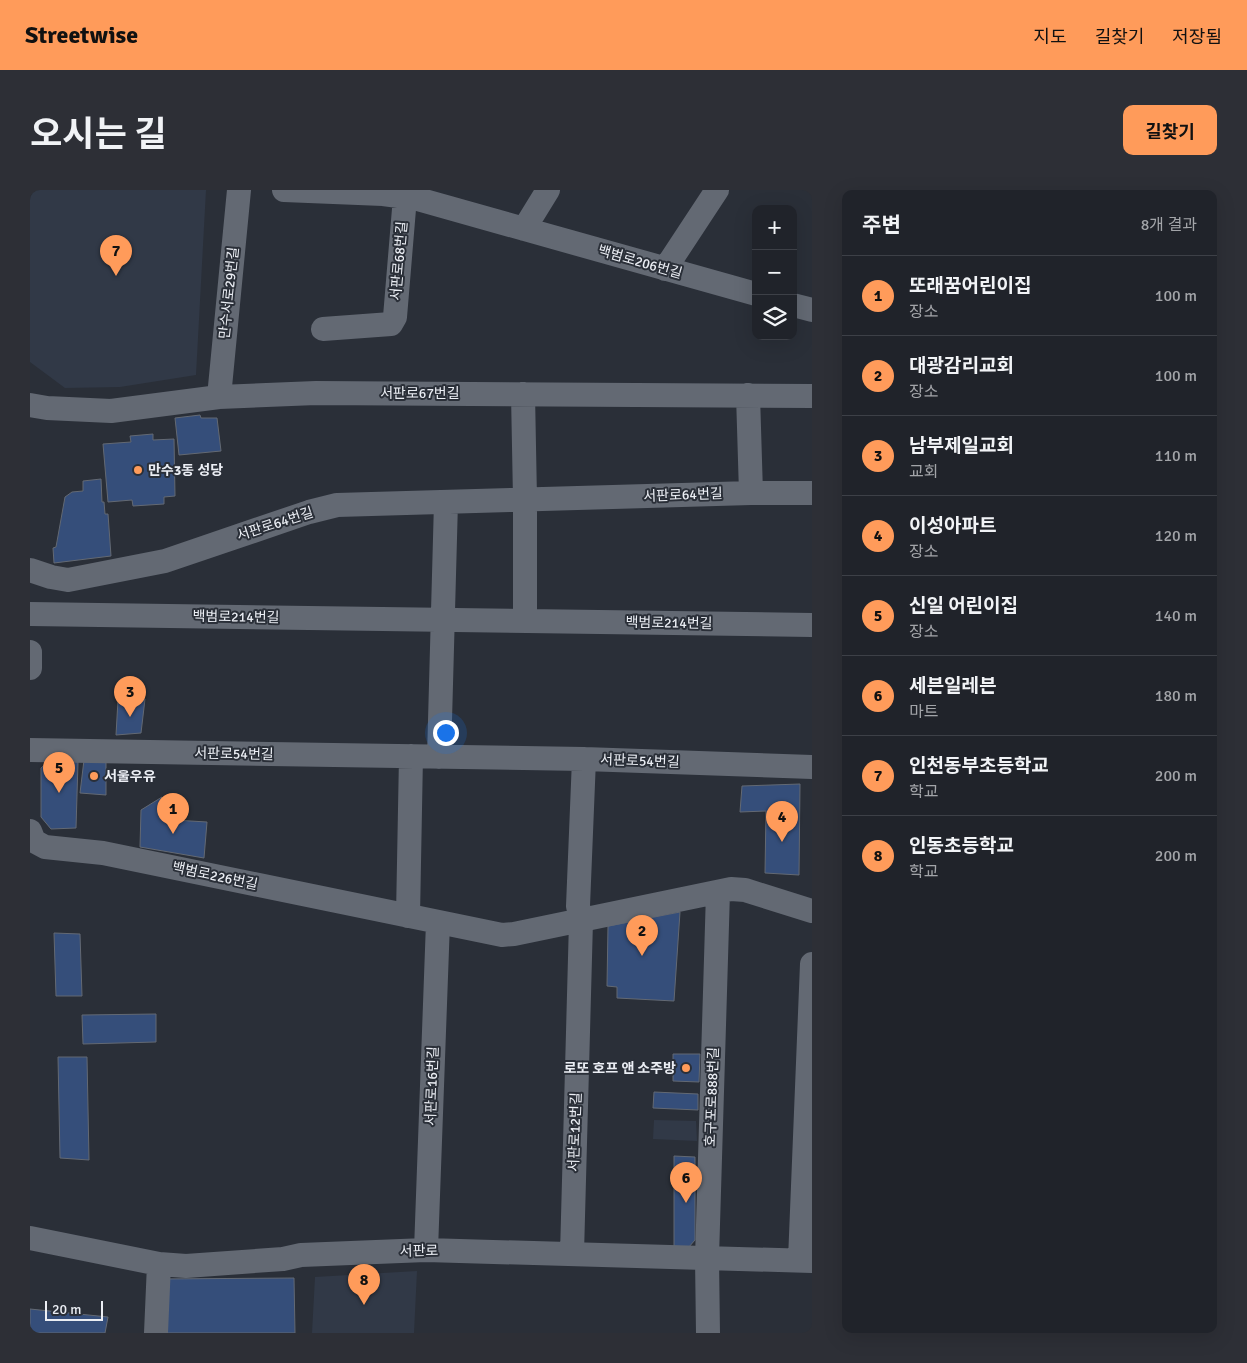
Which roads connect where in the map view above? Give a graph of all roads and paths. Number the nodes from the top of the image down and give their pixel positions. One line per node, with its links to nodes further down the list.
1 (239, 190): 14 (lane, 만수서로29번길)
2 (284, 190): 5 (lane, 백범로206번길)
3 (548, 190): 6 (lane)
4 (716, 190): 7 (lane)
5 (420, 196): 6 (lane, 백범로206번길); 11 (lane, 서판로68번길)
6 (524, 229): 7 (lane, 백범로206번길)
7 (665, 269): 8 (lane, 백범로206번길)
8 (752, 293)
9 (797, 306): 10 (lane)
10 (812, 310)
11 (323, 329)
12 (523, 394): 13 (lane, 서판로67번길); 14 (lane, 서판로67번길); 19 (lane)
13 (748, 395): 15 (lane, 서판로67번길); 18 (lane)
14 (219, 396): 16 (lane, 서판로67번길)
15 (812, 396)
16 (30, 405)
17 (812, 492): 18 (lane, 서판로64번길)
18 (751, 493): 19 (lane, 서판로64번길)
19 (525, 499): 20 (lane, 서판로64번길); 24 (lane)
20 (446, 502): 21 (lane, 서판로64번길); 23 (lane)
21 (30, 570)
22 (30, 614): 23 (lane, 백범로214번길)
23 (442, 620): 24 (lane, 백범로214번길); 30 (lane)
24 (525, 621): 25 (lane, 백범로214번길)
25 (812, 625)
26 (30, 652): 27 (lane)
27 (30, 668)
28 (30, 750): 29 (lane, 서판로54번길)
29 (411, 756): 30 (lane, 서판로54번길); 36 (lane)
30 (439, 757): 31 (lane, 서판로54번길)
31 (584, 759): 32 (lane, 서판로54번길); 37 (lane)
32 (812, 767)
33 (30, 830): 36 (lane, 백범로226번길)
34 (718, 892): 35 (lane, 백범로226번길); 37 (lane, 백범로226번길); 43 (lane, 호구포로888번길)
35 (812, 912)
36 (408, 916): 38 (lane, 백범로226번길)
37 (581, 920): 38 (lane, 백범로226번길); 42 (lane, 서판로12번길)
38 (438, 922): 41 (lane, 서판로16번길)
39 (812, 964): 44 (lane)
40 (30, 1238): 45 (lane, 서판로)
41 (426, 1250): 42 (lane, 서판로); 45 (lane, 서판로)
42 (572, 1254): 43 (lane, 서판로)
43 (707, 1258): 44 (lane, 서판로); 47 (lane, 호구포로888번길)
44 (806, 1261)
45 (159, 1264): 46 (lane)
46 (156, 1333)
47 (708, 1333)

